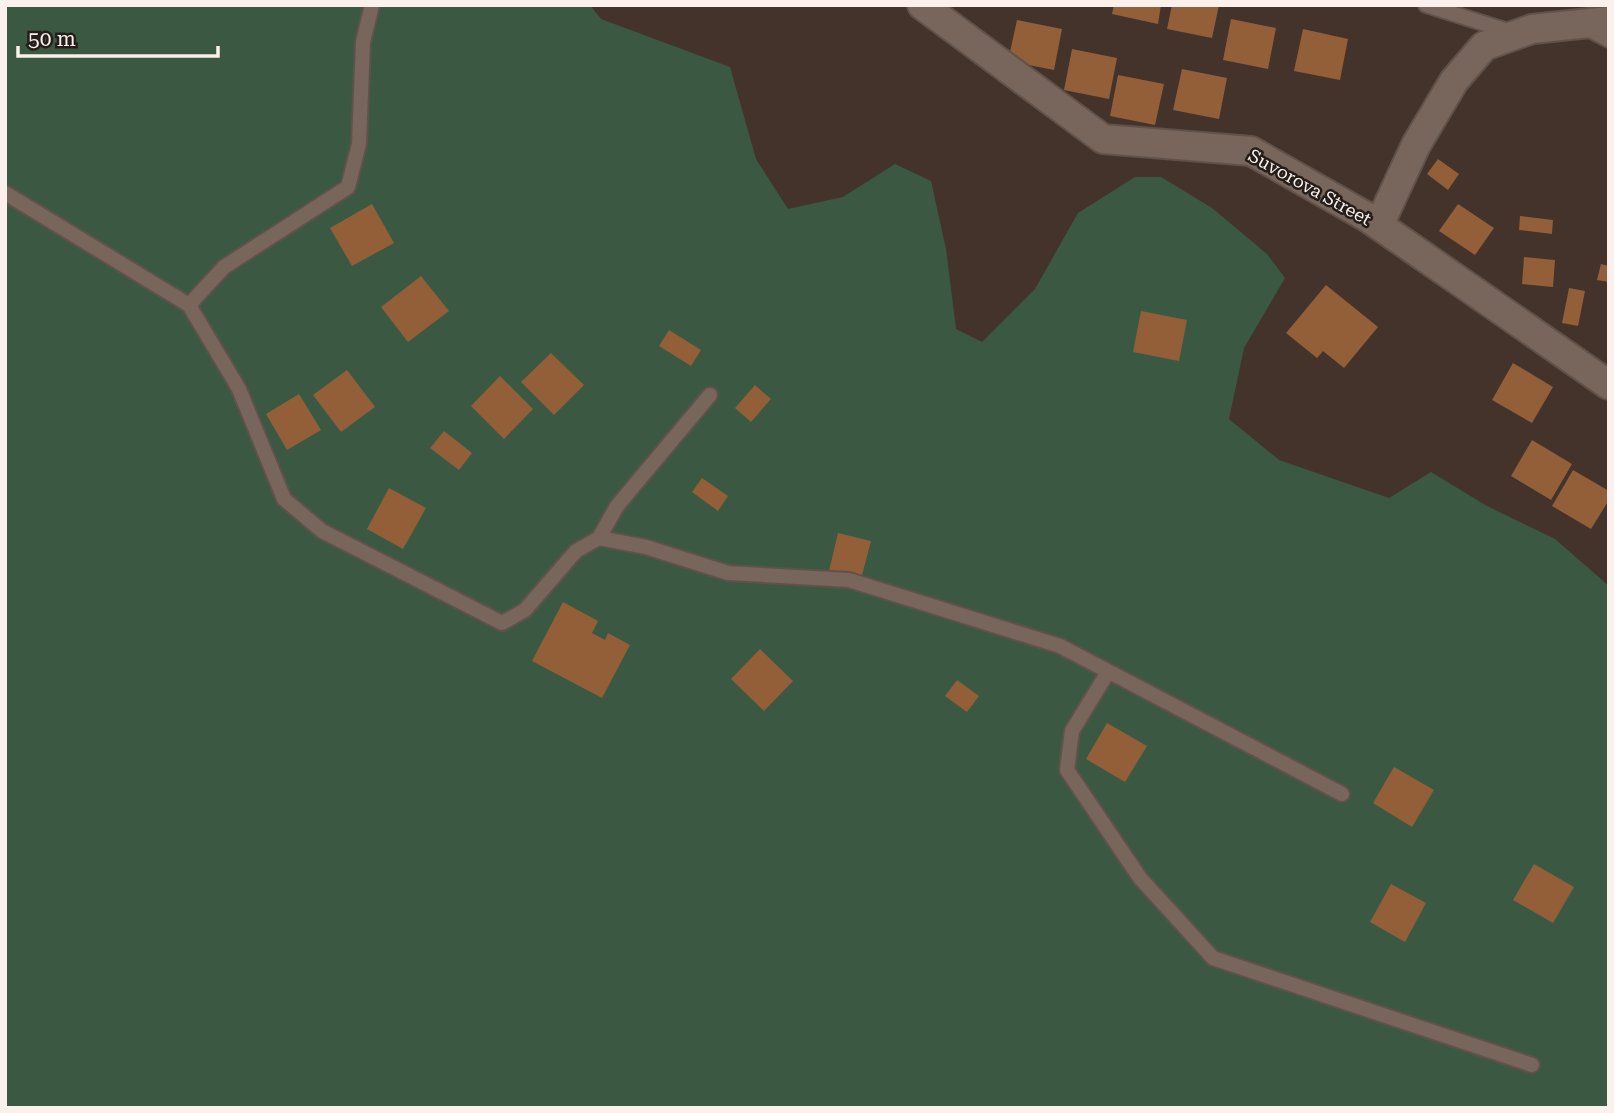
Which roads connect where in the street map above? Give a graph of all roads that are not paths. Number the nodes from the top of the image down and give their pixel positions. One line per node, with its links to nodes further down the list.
1 (372, 5): 10 (lane)
2 (922, 5): 9 (street, Suvorova Street)
3 (1426, 5): 6 (lane)
4 (1609, 21): 5 (street)
5 (1576, 24): 6 (street); 7 (lane)
6 (1517, 34): 9 (street)
7 (1609, 40)
8 (5, 193): 10 (lane)
9 (1379, 225): 11 (street, Suvorova Street)
10 (189, 305): 13 (lane)
11 (1609, 385)
12 (710, 395): 13 (lane)
13 (599, 538): 14 (lane)
14 (1108, 672): 15 (lane); 16 (lane)
15 (1342, 794)
16 (1532, 1065)

